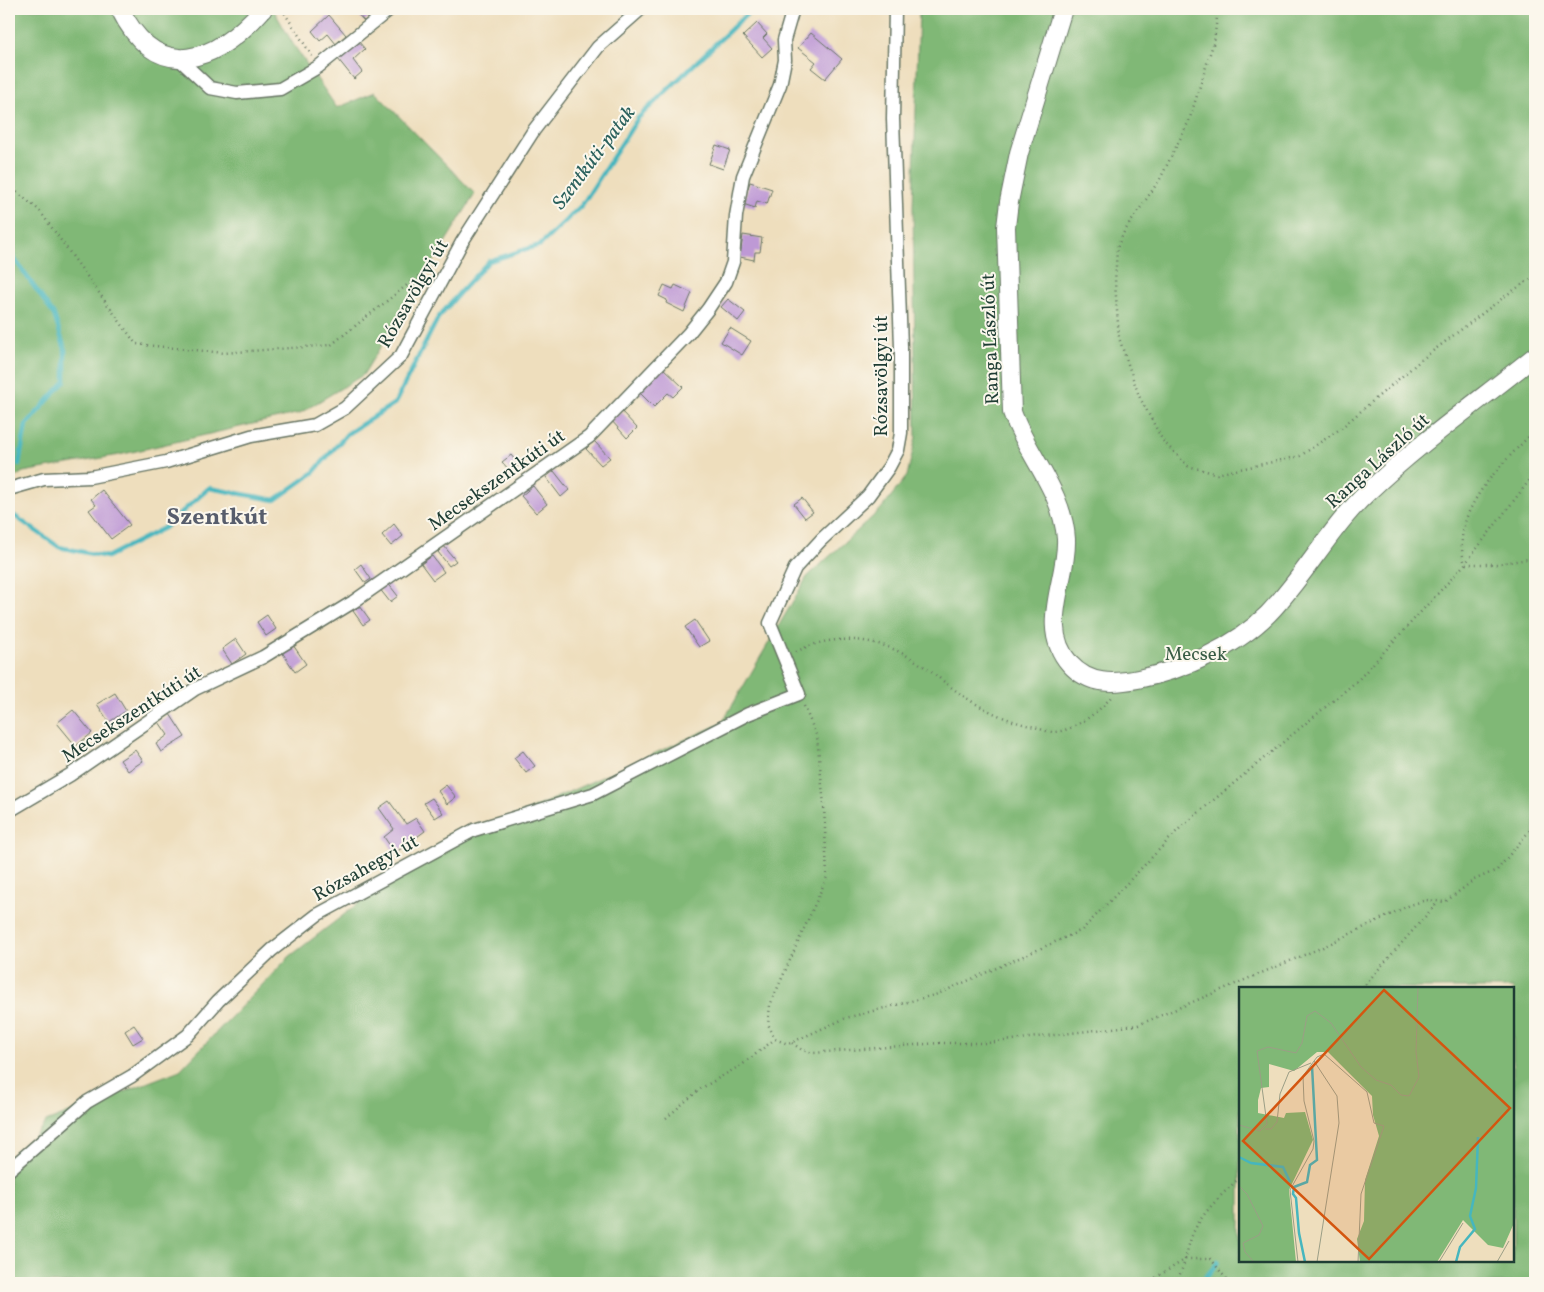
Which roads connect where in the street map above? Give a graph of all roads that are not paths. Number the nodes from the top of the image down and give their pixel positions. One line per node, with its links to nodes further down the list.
1 (120, 9): 8 (main road)
2 (263, 9): 8 (main road)
3 (390, 9): 8 (street)
4 (641, 9): 10 (street, Rózsavölgyi út)
5 (793, 9): 12 (street, Mecsekszentkúti út)
6 (895, 9): 11 (street, Rózsavölgyi út)
7 (1062, 9): 9 (main road, Ranga László út)
8 (178, 58)
9 (1535, 356)
10 (9, 489)
11 (798, 694): 13 (street, Rózsahegyi út)
12 (9, 811)
13 (9, 1170)

